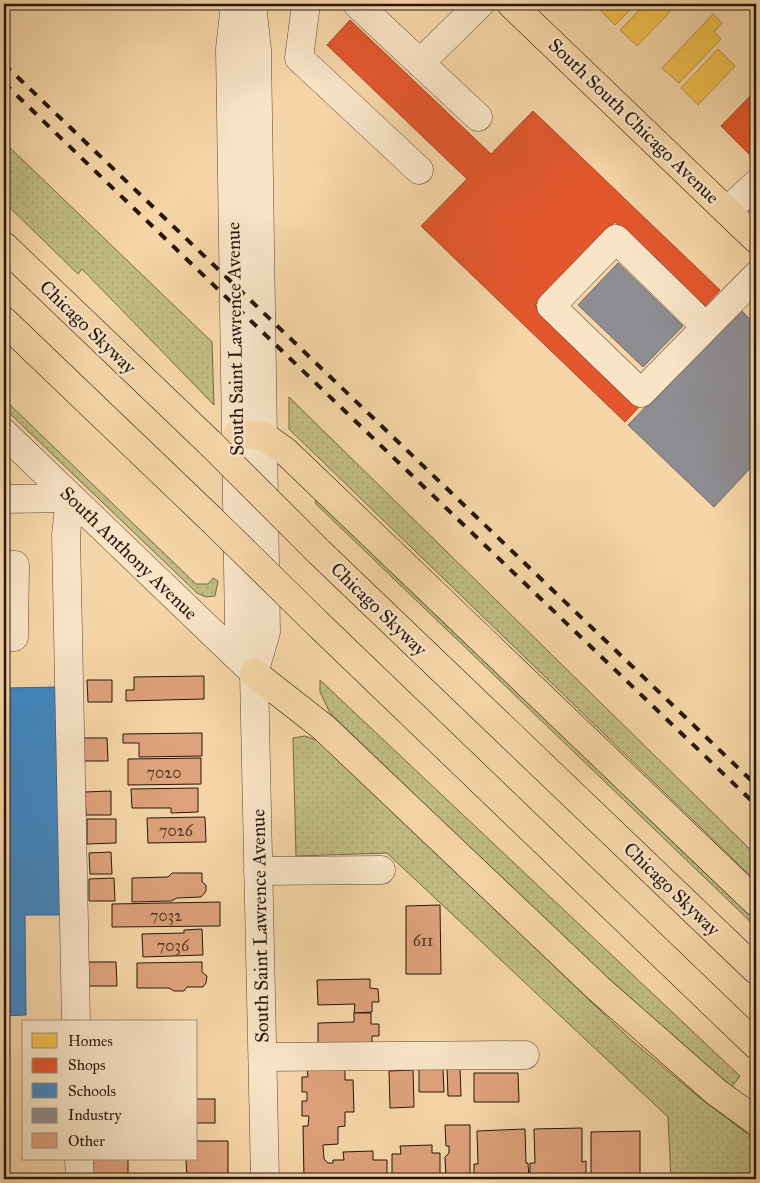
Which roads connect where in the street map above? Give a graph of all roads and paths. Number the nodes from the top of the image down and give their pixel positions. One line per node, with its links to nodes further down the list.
1 (235, 4): 18 (street, South Saint Lawrence Avenue)
2 (252, 4): 19 (street, South Saint Lawrence Avenue)
3 (306, 4): 9 (street)
4 (357, 4): 7 (street)
5 (480, 4): 7 (street)
6 (512, 4): 11 (main road, South South Chicago Avenue)
7 (420, 63): 8 (street)
8 (478, 117)
9 (419, 170)
10 (756, 184): 11 (street)
11 (727, 211): 12 (main road, South South Chicago Avenue)
12 (756, 239)
13 (4, 246): 28 (main road, Chicago Skyway, bridge)
14 (756, 276): 16 (street)
15 (4, 321): 30 (main road, bridge)
16 (706, 327): 16 (street)
17 (4, 433): 20 (street, South Anthony Avenue)
18 (236, 434): 19 (main road); 24 (street, South Saint Lawrence Avenue)
19 (264, 436): 24 (street, South Saint Lawrence Avenue); 27 (main road)
20 (70, 498): 21 (street); 24 (street, South Anthony Avenue); 29 (street)
21 (4, 500)
22 (4, 565): 23 (street)
23 (4, 637)
24 (254, 672): 26 (street, South Saint Lawrence Avenue); 33 (main road)
25 (381, 870): 26 (street)
26 (258, 872): 32 (street, South Saint Lawrence Avenue)
27 (756, 902)
28 (756, 970)
29 (76, 1020)
30 (756, 1045)
31 (525, 1056): 32 (street)
32 (262, 1057): 36 (street, South Saint Lawrence Avenue)
33 (756, 1121)
34 (79, 1160): 35 (street)
35 (80, 1179)
36 (265, 1179)

